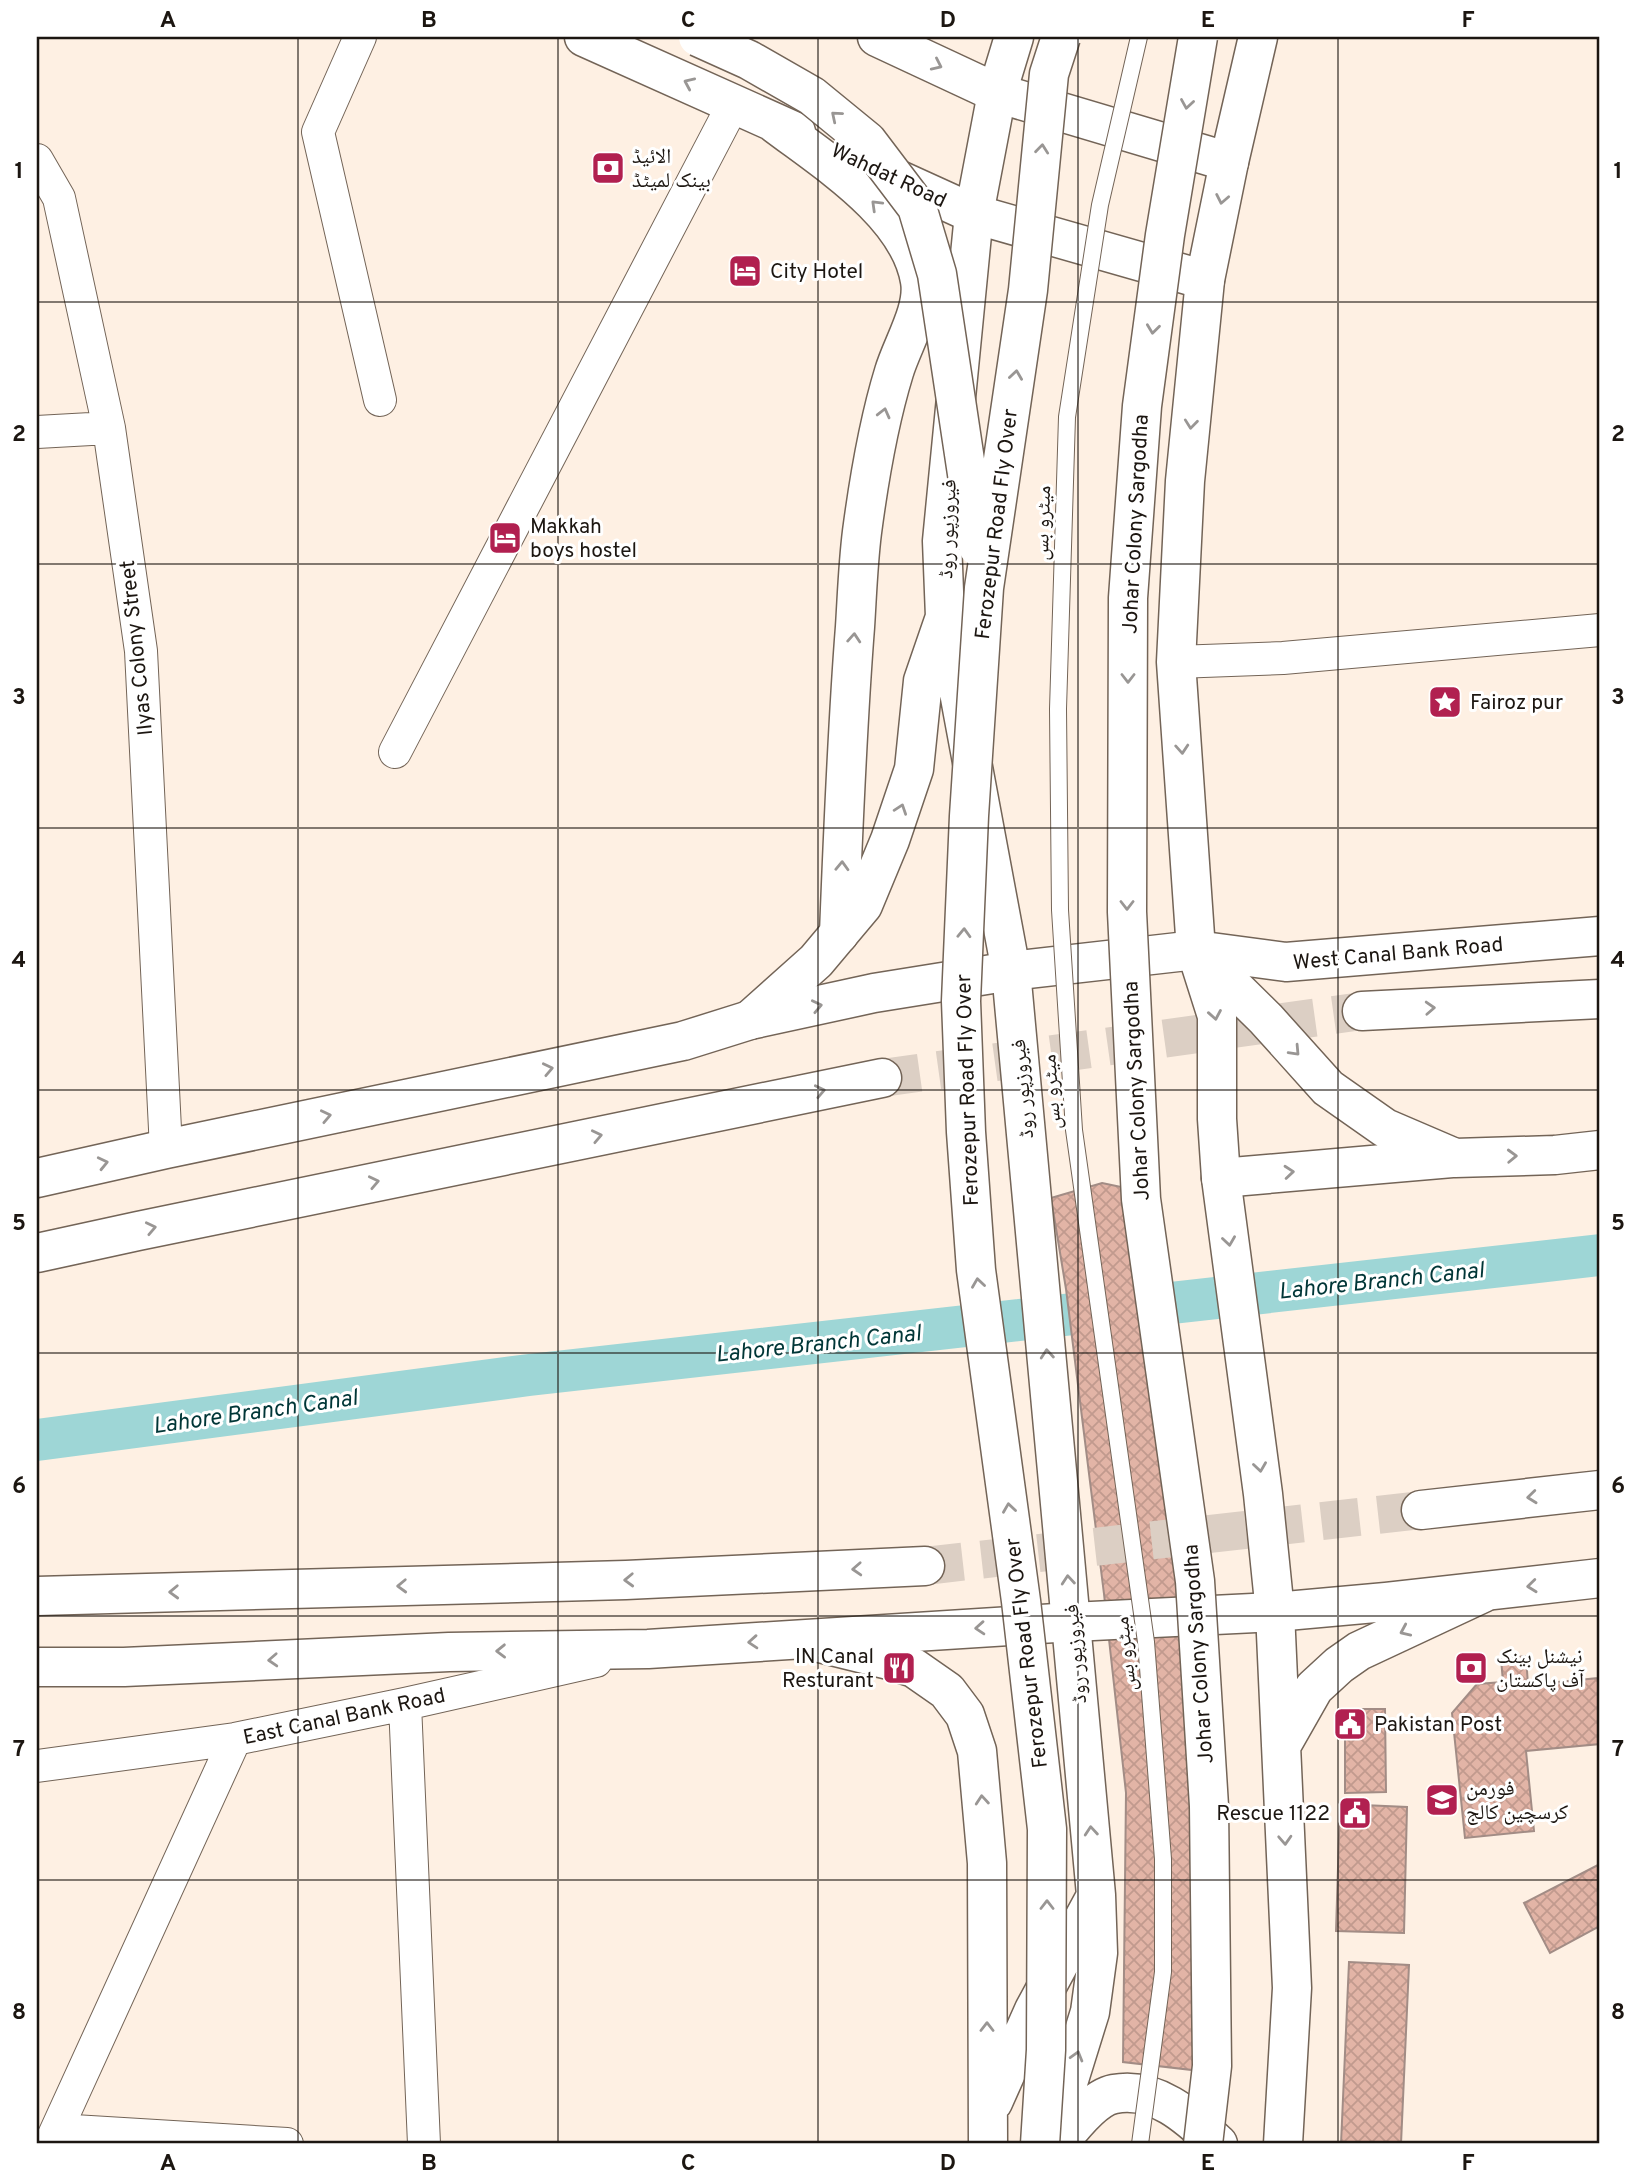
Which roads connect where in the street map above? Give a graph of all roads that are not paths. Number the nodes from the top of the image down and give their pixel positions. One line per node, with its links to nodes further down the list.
1 (360, 37): 18 (street)
2 (584, 37): 11 (main road, Wahdat Road, one-way to 2)
3 (698, 37): 21 (main road, one-way to 3, bridge)
4 (877, 37): 10 (main road, one-way to 10)
5 (1014, 37): 10 (main road, فیروزپور روڈ)
6 (1061, 37): 21 (main road, Ferozepur Road Fly Over, one-way to 6, bridge)
7 (1139, 37): 63 (lane, میٹرو بس, bridge)
8 (1198, 37): 64 (main road, Johar Colony Sargodha, one-way to 64, bridge)
9 (1258, 37): 14 (main road)
10 (997, 93): 14 (main road); 15 (main road, فیروزپور روڈ)
11 (734, 103): 12 (main road, Wahdat Road); 25 (street)
12 (773, 121): 15 (main road, Wahdat Road); 17 (main road, one-way to 12)
13 (37, 160): 19 (street, Ilyas Colony Street)
14 (1229, 162): 16 (main road, one-way to 16)
15 (974, 214): 16 (main road, Wahdat Road); 17 (main road); 22 (main road, فیروزپور روڈ)
16 (1205, 280): 24 (main road, one-way to 24)
17 (920, 303): 26 (main road, one-way to 17)
18 (380, 400)
19 (109, 428): 20 (street); 34 (street, Ilyas Colony Street)
20 (37, 432)
21 (984, 588): 60 (main road, Ferozepur Road Fly Over, one-way to 21, bridge)
22 (945, 617): 26 (main road, one-way to 22); 29 (main road, فیروزپور روڈ)
23 (1600, 630): 24 (street)
24 (1176, 662): 28 (main road, one-way to 28)
25 (396, 752)
26 (839, 934): 32 (main road)
27 (1600, 936): 28 (main road, West Canal Bank Road)
28 (1196, 950): 29 (main road, West Canal Bank Road); 36 (main road, one-way to 36); 38 (main road, one-way to 38)
29 (1010, 971): 32 (main road, West Canal Bank Road, one-way to 29); 47 (main road, فیروزپور روڈ, one-way to 29)
30 (1600, 999): 31 (main road, one-way to 30)
31 (1362, 1011)
32 (750, 1020): 34 (main road, West Canal Bank Road, one-way to 32)
33 (882, 1078): 39 (main road, one-way to 33)
34 (166, 1149): 37 (main road, West Canal Bank Road, one-way to 34)
35 (1600, 1150): 36 (main road, one-way to 35)
36 (1455, 1158): 38 (main road, one-way to 36)
37 (37, 1178)
38 (1221, 1178): 46 (main road, one-way to 46)
39 (37, 1254)
40 (1600, 1490): 41 (main road, one-way to 41)
41 (1421, 1510)
42 (925, 1566): 45 (main road, one-way to 45)
43 (1600, 1578): 44 (main road, one-way to 44)
44 (1489, 1591): 46 (main road); 53 (main road, one-way to 53)
45 (37, 1595)
46 (1275, 1612): 47 (main road); 53 (main road)
47 (1072, 1622): 48 (main road, one-way to 48); 55 (main road, فیروزپور روڈ, one-way to 47)
48 (804, 1639): 49 (main road, one-way to 49); 56 (main road, one-way to 48)
49 (648, 1649): 50 (main road, one-way to 50); 51 (street, East Canal Bank Road)
50 (37, 1667)
51 (405, 1704): 52 (street, East Canal Bank Road); 59 (street)
52 (235, 1739): 54 (street, East Canal Bank Road); 57 (street)
53 (1281, 1746): 66 (main road, one-way to 66)
54 (37, 1766)
55 (1096, 1895): 56 (main road); 61 (main road, فیروزپور روڈ, one-way to 55)
56 (988, 2129)
57 (53, 2137): 58 (street)
58 (287, 2144)
59 (424, 2144)
60 (1040, 2144)
61 (1049, 2144)
62 (1058, 2144): 65 (main road)
63 (1140, 2144)
64 (1203, 2144)
65 (1218, 2144)
66 (1283, 2144)

